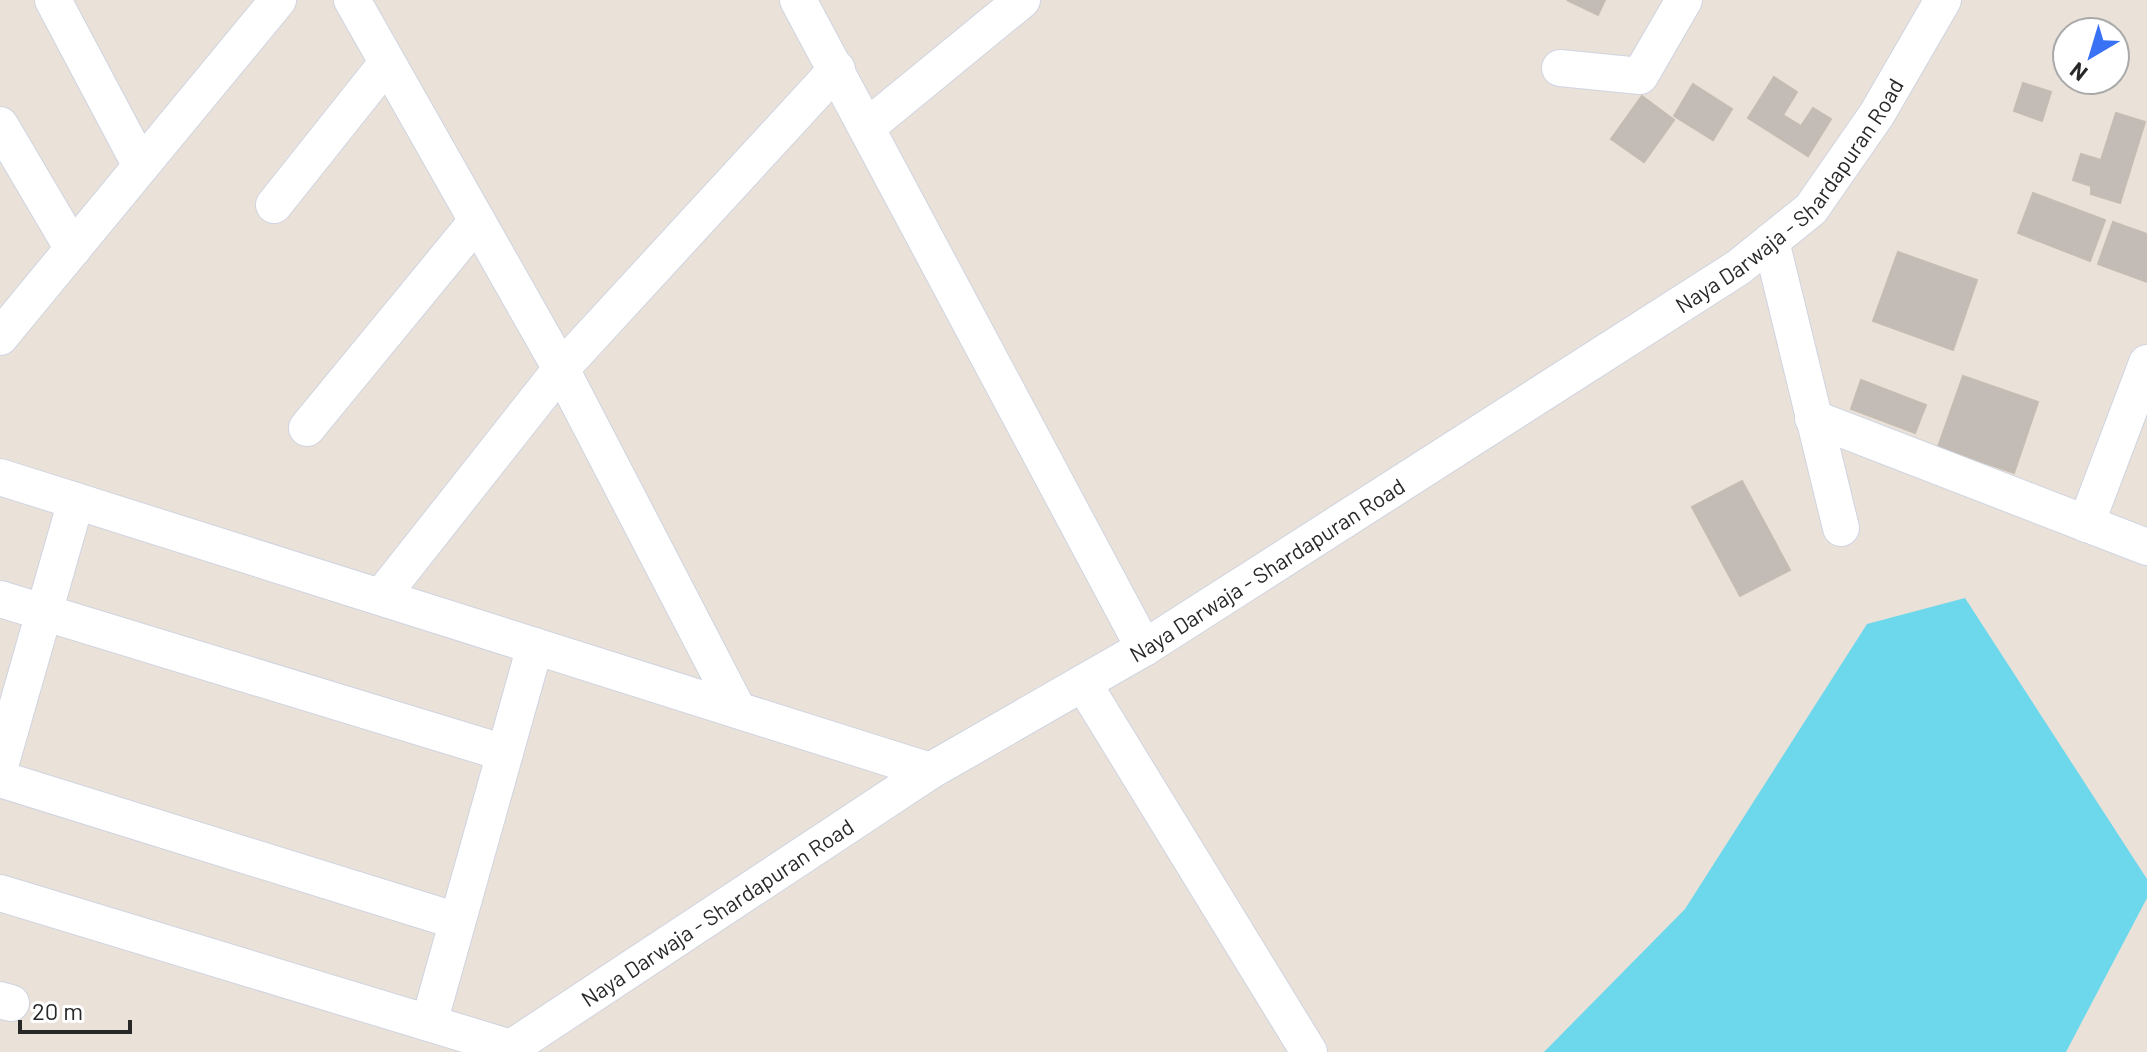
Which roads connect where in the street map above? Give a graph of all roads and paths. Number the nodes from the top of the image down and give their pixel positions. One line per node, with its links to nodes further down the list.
1 (53, 0): 13 (street)
2 (278, 0): 13 (street)
3 (352, 0): 8 (street)
4 (798, 0): 10 (street)
5 (1022, 0): 12 (street)
6 (1684, 0): 9 (street)
7 (1929, 5): 16 (street, Naya Darwaja - Shardapuran Road)
8 (387, 63): 14 (street); 15 (street)
9 (1560, 68)
10 (837, 69): 12 (street); 20 (street)
11 (0, 125): 17 (street)
12 (867, 127): 32 (street)
13 (141, 166): 17 (street)
14 (274, 205)
15 (477, 221): 20 (street); 22 (street)
16 (1771, 241): 21 (street); 32 (street, Naya Darwaja - Shardapuran Road)
17 (73, 249): 18 (street)
18 (0, 337)
19 (2147, 363): 25 (street)
20 (561, 369): 28 (street); 34 (street)
21 (1813, 418): 25 (street); 26 (street)
22 (307, 428)
23 (0, 477): 24 (street)
24 (76, 501): 28 (street); 30 (street)
25 (2086, 524): 27 (street)
26 (1841, 528)
27 (2147, 547)
28 (381, 597): 31 (street)
29 (0, 599): 30 (street)
30 (44, 612): 35 (street); 36 (street)
31 (535, 646): 34 (street); 35 (street)
32 (1144, 648): 33 (street, Naya Darwaja - Shardapuran Road)
33 (1083, 683): 37 (street, Naya Darwaja - Shardapuran Road); 43 (street)
34 (738, 710): 37 (street)
35 (505, 753): 40 (street)
36 (0, 766)
37 (930, 771): 42 (street, Naya Darwaja - Shardapuran Road)
38 (0, 779): 40 (street)
39 (0, 893): 41 (street)
40 (457, 921): 41 (street)
41 (429, 1023): 42 (street)
42 (508, 1050)
43 (1309, 1052)

